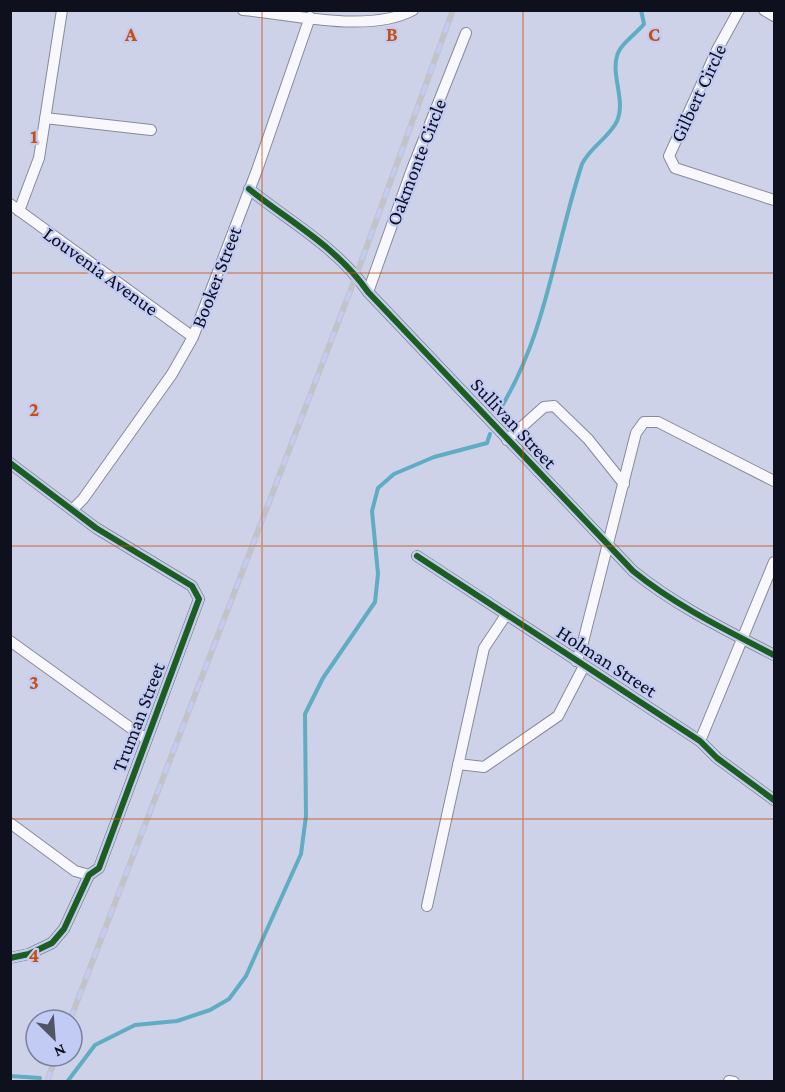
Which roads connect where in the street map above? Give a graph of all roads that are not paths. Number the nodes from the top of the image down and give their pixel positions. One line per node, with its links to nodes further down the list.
1 (62, 10): 9 (street)
2 (243, 10): 7 (street)
3 (413, 10): 7 (street)
4 (739, 10): 12 (street, Gilbert Circle)
5 (764, 10): 6 (street)
6 (774, 16)
7 (310, 17): 11 (street, Booker Street)
8 (466, 33): 14 (street, Oakmonte Circle)
9 (45, 118): 10 (street); 13 (street)
10 (151, 130)
11 (249, 189): 14 (street, Sullivan Street); 15 (street, Booker Street)
12 (774, 200)
13 (15, 208): 15 (street, Louvenia Avenue)
14 (368, 291): 16 (street, Sullivan Street)
15 (193, 337): 20 (street, Booker Street)
16 (507, 440): 19 (street); 21 (street, Sullivan Street)
17 (10, 463): 20 (street)
18 (774, 480): 19 (street)
19 (624, 484): 21 (street)
20 (72, 510): 29 (street, Truman Street)
21 (607, 545): 25 (street, Sullivan Street); 28 (street)
22 (417, 556): 24 (street, Holman Street)
23 (774, 562): 25 (street)
24 (506, 615): 28 (street, Holman Street); 31 (street)
25 (741, 638): 27 (street, Sullivan Street); 30 (street)
26 (10, 641): 29 (street)
27 (774, 655)
28 (580, 663): 30 (street, Holman Street); 31 (street)
29 (146, 739): 34 (street, Truman Street)
30 (700, 741): 32 (street, Holman Street)
31 (458, 764): 35 (street)
32 (774, 800)
33 (10, 823): 34 (street)
34 (89, 874): 36 (street, Truman Street)
35 (428, 906)
36 (10, 958)
37 (729, 1081): 38 (street)
38 (734, 1082)

